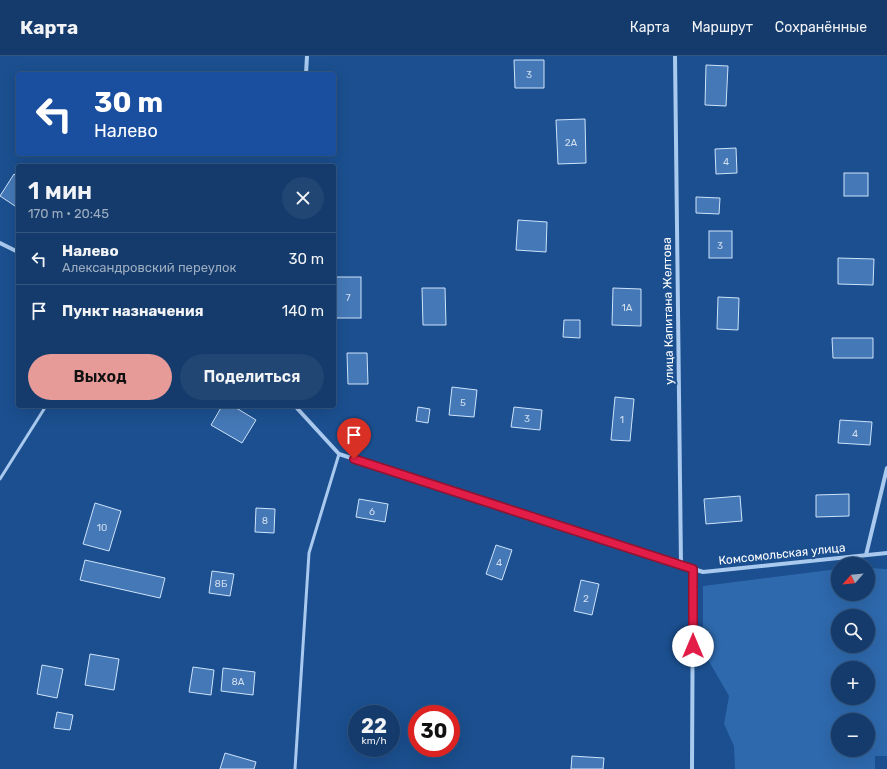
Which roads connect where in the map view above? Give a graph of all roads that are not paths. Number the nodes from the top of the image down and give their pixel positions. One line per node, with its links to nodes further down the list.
1 (307, 56): 3 (street)
2 (674, 56): 13 (street, улица Капитана Желтова)
3 (306, 72)
4 (0, 243): 5 (street)
5 (16, 251)
6 (45, 408): 10 (lane)
7 (297, 408): 8 (street)
8 (339, 454): 13 (street, Комсомольская улица); 15 (lane)
9 (887, 468): 12 (street)
10 (0, 479)
11 (887, 553): 12 (street, Комсомольская улица)
12 (866, 555): 14 (street, Комсомольская улица)
13 (681, 565): 14 (street, Комсомольская улица)
14 (693, 569): 16 (street)
15 (295, 769)
16 (692, 769)

